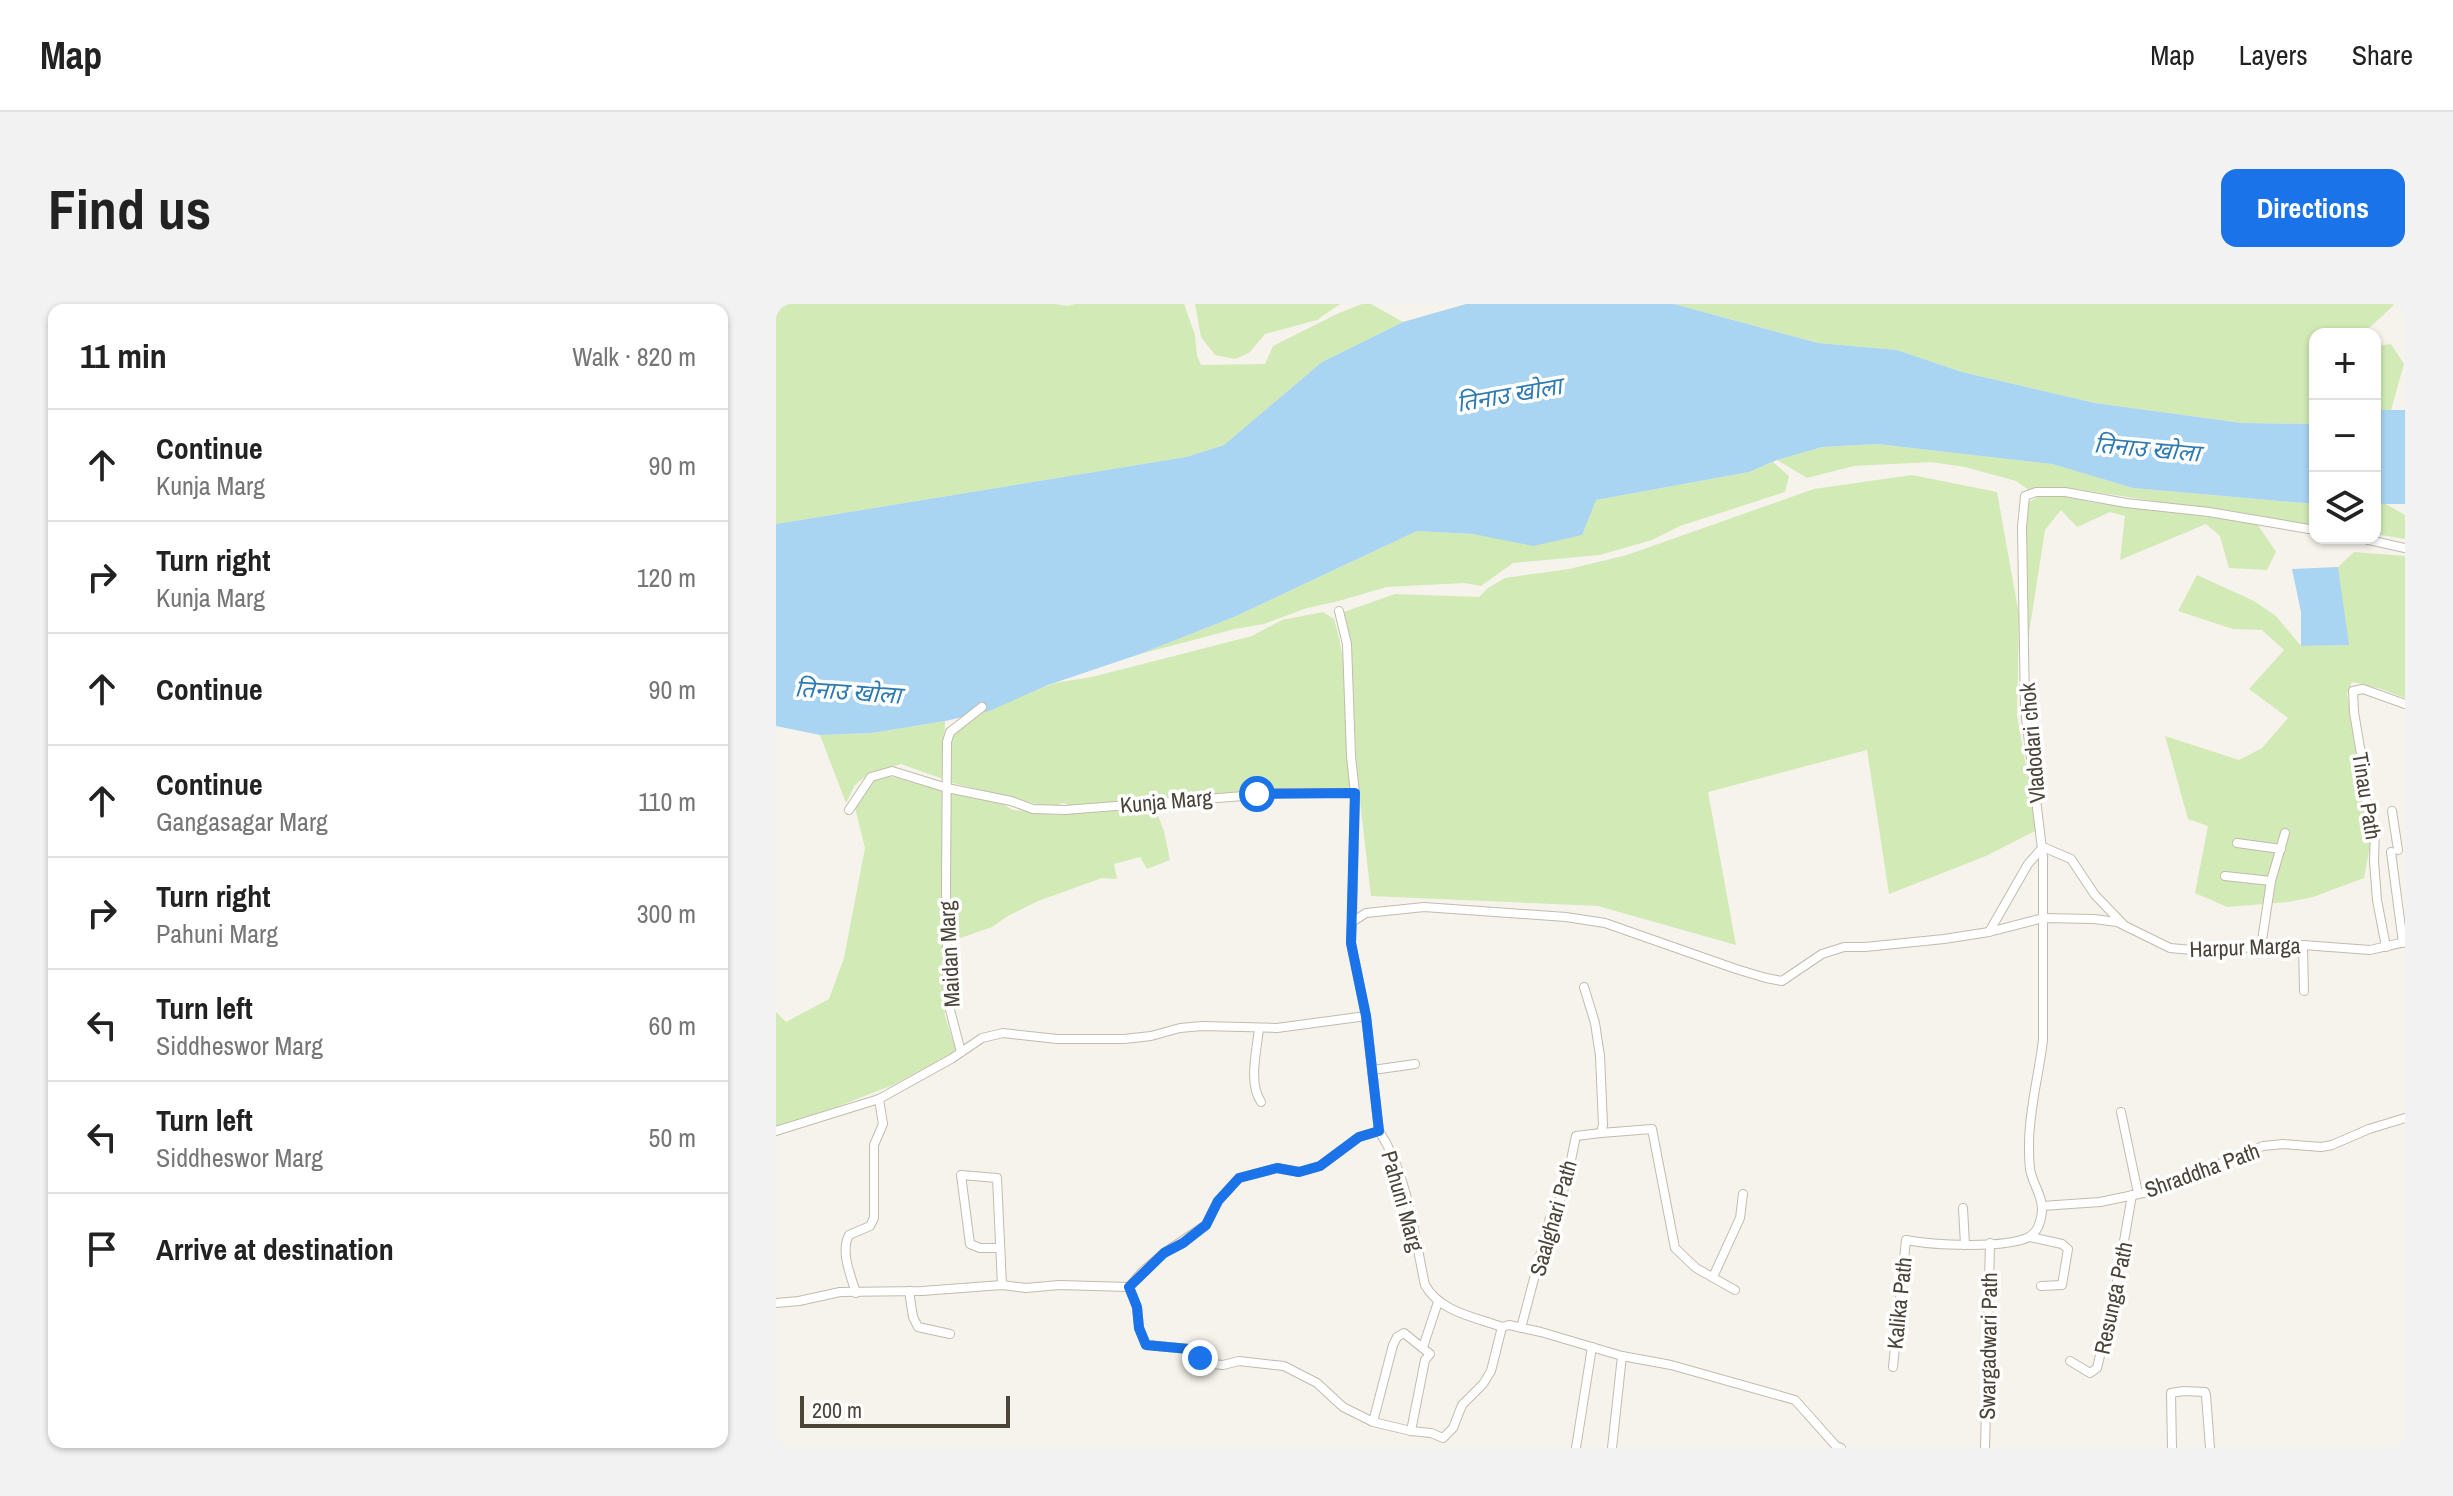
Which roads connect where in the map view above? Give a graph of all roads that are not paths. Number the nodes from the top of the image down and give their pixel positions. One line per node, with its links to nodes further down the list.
1 (2309, 529): 13 (street, Vladodari chok)
2 (2381, 543): 3 (street)
3 (2405, 548)
4 (1339, 611): 8 (street)
5 (2405, 704): 16 (street, Tinau Path)
6 (982, 707): 7 (street)
7 (947, 788): 8 (street, Kunja Marg); 9 (street); 31 (street, Maidan Marg)
8 (1355, 793): 20 (street)
9 (849, 810)
10 (2392, 811): 15 (street, Tinau Path)
11 (2285, 833): 14 (street)
12 (2237, 843): 14 (street)
13 (2043, 847): 19 (street, Vladodari chok); 21 (street); 22 (street)
14 (2281, 849): 18 (street)
15 (2398, 850): 16 (street); 23 (street, Tinau Path)
16 (2375, 853): 26 (street, Tinau Path)
17 (2225, 876): 18 (street)
18 (2271, 881): 25 (street)
19 (2043, 918): 21 (street, Harpur Marga); 22 (street, Harpur Marga); 43 (street, Vladodari chok)
20 (1352, 922): 22 (street, Harpur Marga); 29 (street)
21 (2126, 927): 25 (street, Harpur Marga)
22 (1989, 932)
23 (2404, 942): 26 (street, Harpur Marga)
24 (2303, 945): 25 (street, Harpur Marga); 26 (street, Harpur Marga); 28 (street)
25 (2261, 947)
26 (2386, 947)
27 (1584, 987): 40 (street)
28 (2304, 991)
29 (1366, 1016): 30 (street); 33 (street)
30 (1259, 1028): 31 (street); 35 (street)
31 (961, 1052): 34 (street)
32 (1415, 1064): 33 (street)
33 (1373, 1070): 39 (street)
34 (879, 1099): 38 (street); 55 (street)
35 (1261, 1102)
36 (2121, 1112): 42 (street)
37 (2405, 1118): 42 (street, Shraddha Path)
38 (776, 1131)
39 (1379, 1131): 52 (street, Pahuni Marg); 56 (street, Pahuni Marg)
40 (1601, 1133): 49 (street); 59 (street, Saalghari Path)
41 (1743, 1194): 49 (street)
42 (2135, 1194): 43 (street, Shraddha Path); 64 (street, Resunga Path)
43 (2042, 1206): 45 (street)
44 (1963, 1208): 47 (street)
45 (2030, 1237): 46 (street); 51 (street)
46 (1990, 1243): 47 (street); 71 (street, Swargadwari Path)
47 (1965, 1245): 65 (street, Kalika Path)
48 (999, 1248): 48 (street); 50 (street)
49 (1713, 1277): 53 (street)
50 (1002, 1285): 52 (street); 54 (street)
51 (2041, 1286)
52 (1129, 1287): 66 (street)
53 (1735, 1290)
54 (909, 1291): 55 (street); 60 (street)
55 (856, 1293): 57 (street)
56 (1438, 1302): 58 (street); 61 (street)
57 (776, 1303)
58 (1502, 1327): 59 (street); 67 (street)
59 (1521, 1328): 62 (street)
60 (950, 1334)
61 (1423, 1347): 66 (street); 67 (street)
62 (1592, 1347): 63 (street); 68 (street)
63 (1622, 1356): 69 (street); 70 (street)
64 (2070, 1361)
65 (1893, 1367)
66 (1373, 1422): 67 (street)
67 (1411, 1431)
68 (1576, 1448)
69 (1612, 1448)
70 (1841, 1448)
71 (1985, 1448)
72 (2172, 1448): 73 (street)
73 (2210, 1448)

